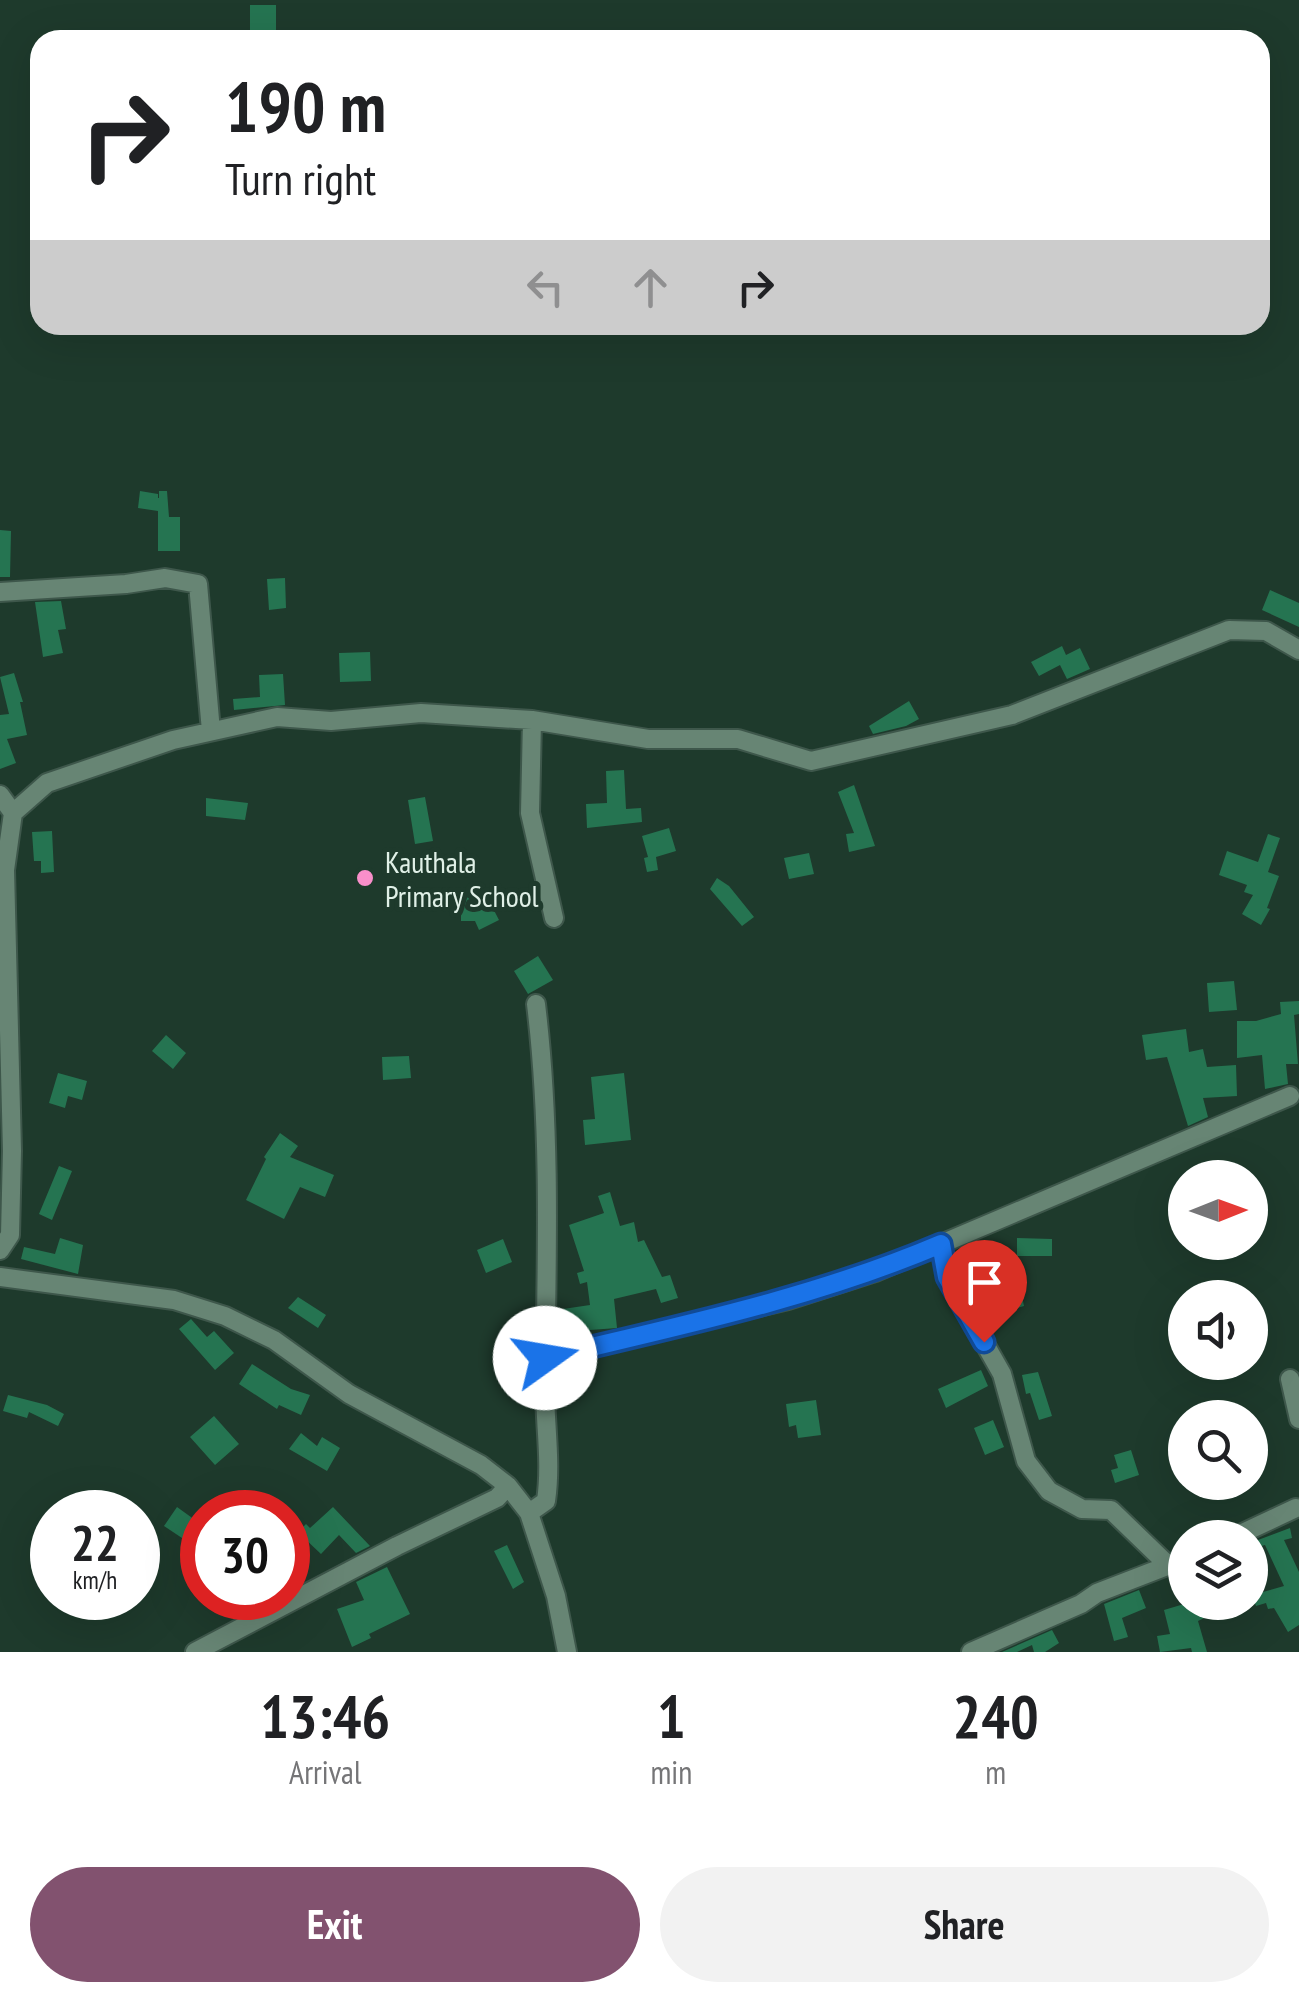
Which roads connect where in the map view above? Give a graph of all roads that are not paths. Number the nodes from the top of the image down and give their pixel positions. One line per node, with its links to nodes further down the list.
1 (0, 592): 4 (street)
2 (1299, 650): 3 (street)
3 (532, 720): 4 (street); 7 (street)
4 (212, 732): 6 (street)
5 (0, 795): 6 (street)
6 (14, 813): 10 (street)
7 (554, 918)
8 (536, 1004): 14 (street)
9 (1290, 1096): 11 (street)
10 (5, 1242): 13 (street)
11 (941, 1244): 14 (street); 21 (street)
12 (0, 1276): 13 (street)
13 (30, 1282): 17 (street)
14 (545, 1358): 19 (street)
15 (1290, 1379): 16 (street)
16 (1299, 1420)
17 (508, 1486): 19 (street); 23 (street)
18 (1298, 1509): 20 (street)
19 (529, 1513): 24 (street)
20 (1268, 1522)
21 (1168, 1556)
22 (1168, 1566): 25 (street)
23 (195, 1652)
24 (567, 1652)
25 (971, 1652)

